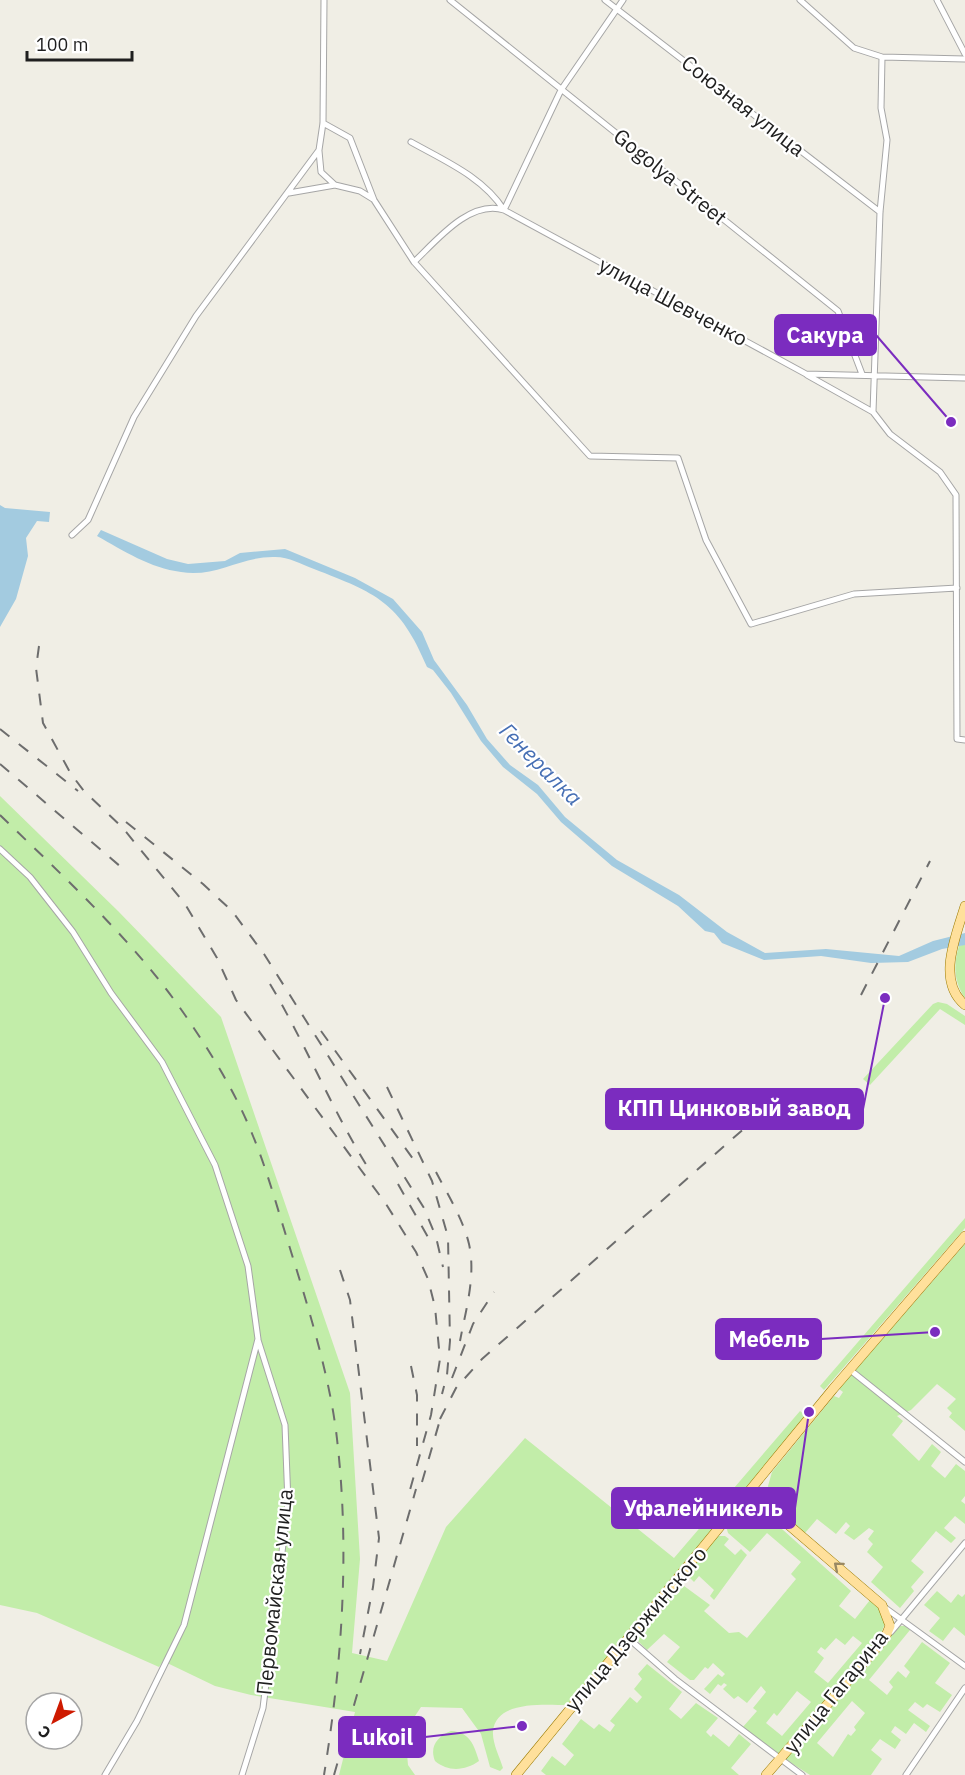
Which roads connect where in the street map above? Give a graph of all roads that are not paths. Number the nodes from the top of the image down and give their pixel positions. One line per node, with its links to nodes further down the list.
1 (324, 0): 11 (street)
2 (450, 0): 10 (street, Gogolya Street)
3 (605, 0): 7 (street, Союзная улица)
4 (622, 0): 7 (street)
5 (800, 0): 9 (street)
6 (937, 0): 8 (street)
7 (616, 8): 10 (street); 18 (street, Союзная улица)
8 (965, 56): 9 (street)
9 (882, 57): 18 (street)
10 (561, 90): 17 (street); 21 (street, Gogolya Street)
11 (323, 123): 13 (street); 16 (street)
12 (411, 142): 17 (street, улица Шевченко)
13 (319, 150): 14 (street); 15 (street)
14 (335, 185): 15 (street); 16 (street)
15 (288, 193): 25 (street)
16 (374, 200): 19 (street)
17 (504, 210): 19 (street); 20 (street, улица Шевченко)
18 (880, 212): 22 (street)
19 (414, 262): 26 (street)
20 (806, 374): 21 (street, улица Шевченко); 24 (street)
21 (862, 374): 22 (street, улица Шевченко)
22 (875, 374): 23 (street, улица Шевченко); 24 (street)
23 (965, 378)
24 (873, 412): 26 (street)
25 (72, 535)
26 (957, 588): 27 (street)
27 (965, 740)
28 (0, 849): 32 (street)
29 (965, 906): 30 (main road)
30 (965, 1005)
31 (965, 1236): 33 (main road, улица Дзержинского)
32 (258, 1339): 44 (street); 45 (street, Первомайская улица)
33 (849, 1369): 34 (street); 35 (main road, улица Дзержинского)
34 (965, 1462)
35 (749, 1491): 37 (main road, one-way to 35); 39 (main road, улица Дзержинского)
36 (965, 1543): 38 (street, улица Гагарина)
37 (882, 1605): 38 (street); 40 (main road, улица Гагарина)
38 (900, 1620): 40 (street, улица Гагарина); 41 (street)
39 (628, 1638): 43 (street); 46 (main road, улица Дзержинского)
40 (885, 1638): 43 (main road, улица Гагарина)
41 (965, 1666)
42 (965, 1688): 49 (street)
43 (779, 1760): 47 (main road, улица Гагарина); 48 (street)
44 (105, 1775)
45 (242, 1775)
46 (516, 1775)
47 (766, 1775)
48 (802, 1775)
49 (906, 1775)

